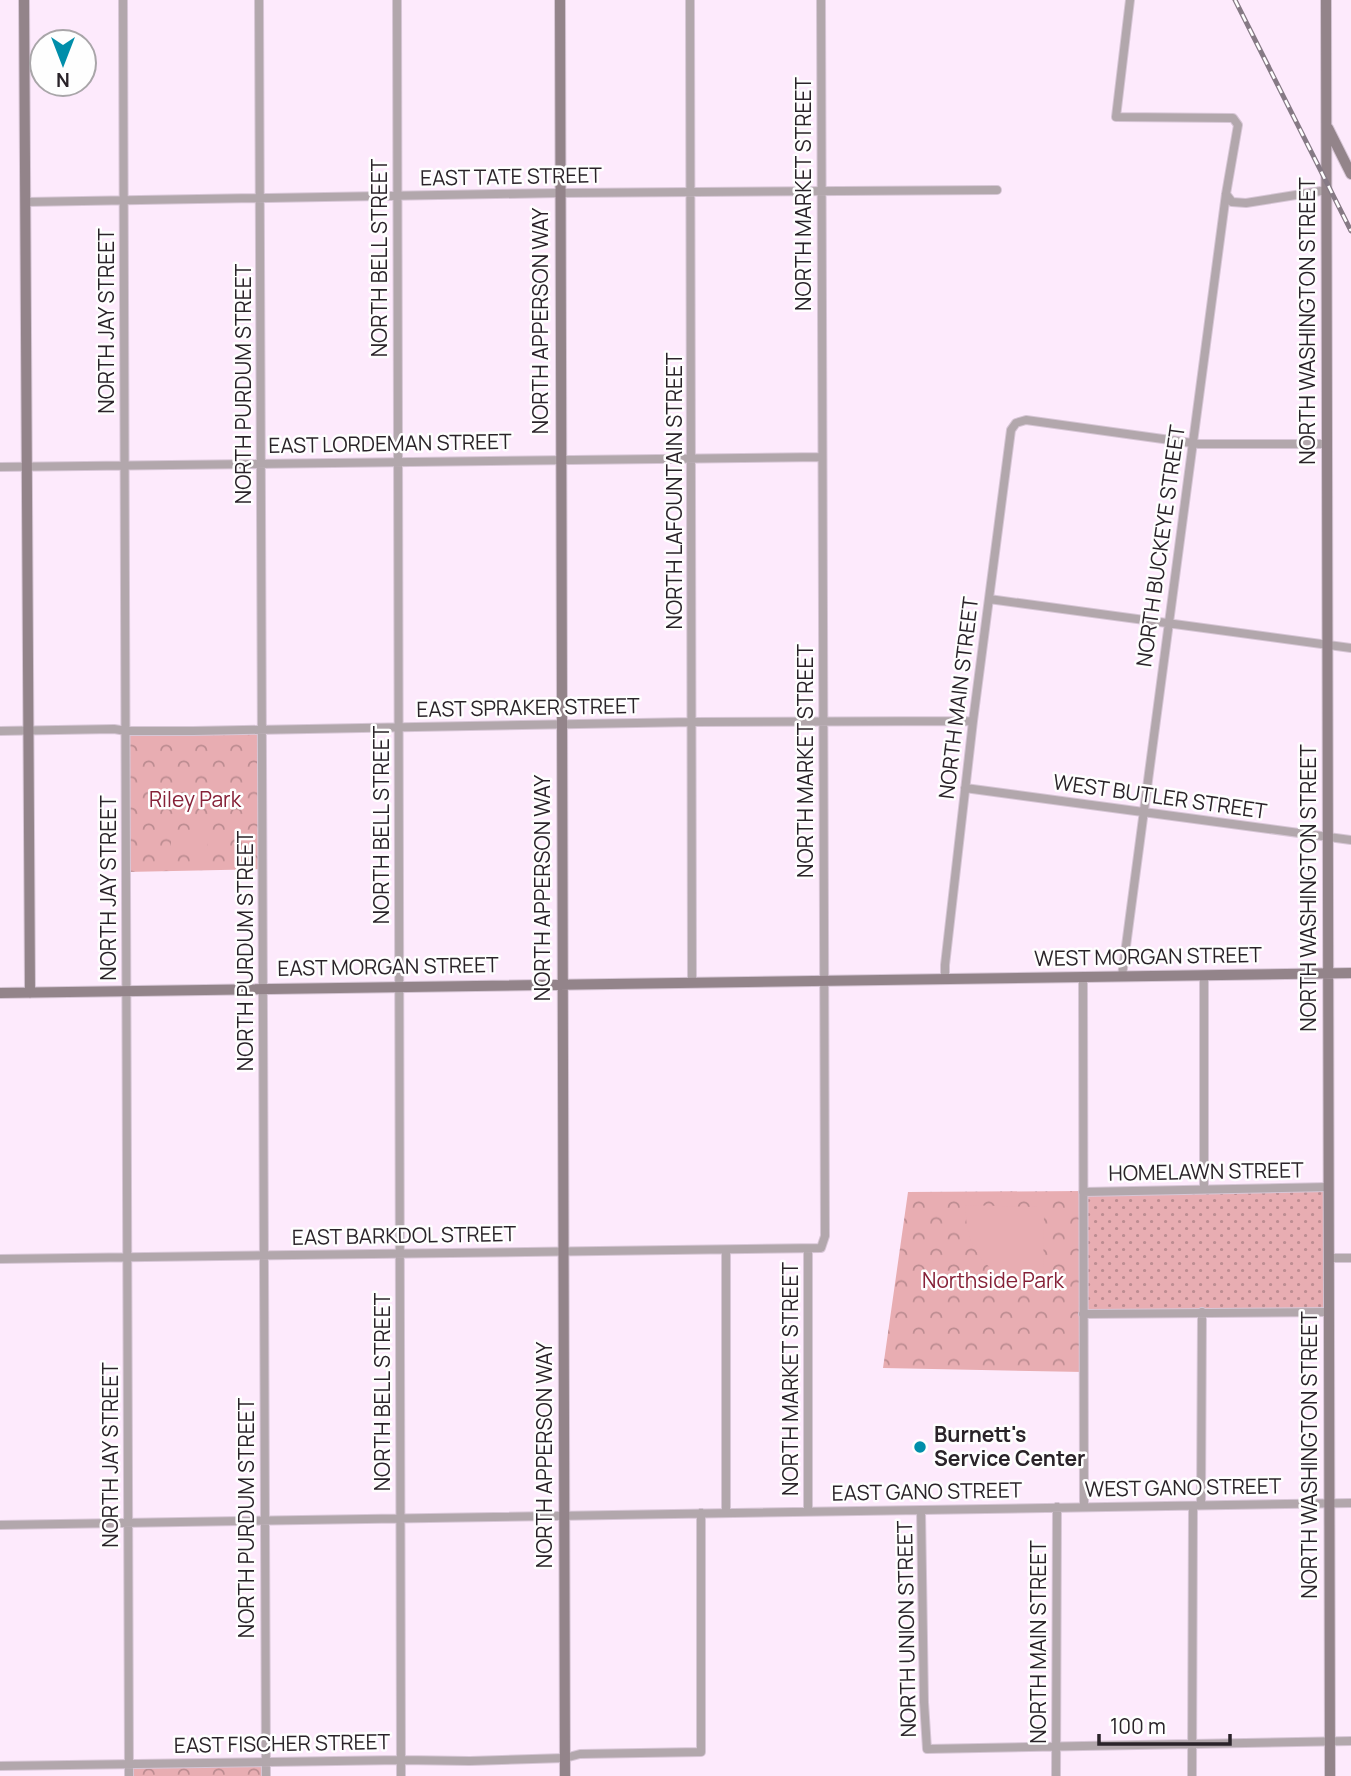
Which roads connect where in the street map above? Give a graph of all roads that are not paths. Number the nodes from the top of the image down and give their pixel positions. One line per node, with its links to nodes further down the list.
1 (24, 0): 21 (main road)
2 (123, 0): 20 (street, NORTH JAY STREET)
3 (259, 0): 19 (street, NORTH PURDUM STREET)
4 (397, 0): 18 (street, NORTH BELL STREET)
5 (560, 0): 15 (main road, NORTH APPERSON WAY)
6 (690, 0): 16 (street, NORTH LAFOUNTAIN STREET)
7 (821, 0): 14 (street, NORTH MARKET STREET)
8 (1130, 0): 17 (street, NORTH BUCKEYE STREET)
9 (1326, 0): 10 (main road, NORTH WASHINGTON STREET)
10 (1327, 125): 11 (main road); 13 (main road, NORTH WASHINGTON STREET)
11 (1351, 174)
12 (997, 190): 14 (street, EAST TATE STREET)
13 (1327, 190): 17 (street); 23 (main road, NORTH WASHINGTON STREET)
14 (821, 191): 16 (street, EAST TATE STREET); 25 (street, NORTH MARKET STREET)
15 (560, 193): 16 (street, EAST TATE STREET); 18 (street, EAST TATE STREET); 26 (main road, NORTH APPERSON WAY)
16 (691, 193): 24 (street, NORTH LAFOUNTAIN STREET)
17 (1226, 194): 22 (street, NORTH BUCKEYE STREET)
18 (397, 197): 19 (street, EAST TATE STREET); 27 (street, NORTH BELL STREET)
19 (261, 199): 20 (street, EAST TATE STREET); 28 (street, NORTH PURDUM STREET)
20 (124, 201): 21 (street, EAST TATE STREET); 29 (street, NORTH JAY STREET)
21 (24, 202): 31 (main road)
22 (1192, 442): 23 (street); 32 (street, NORTH MAIN STREET); 33 (street, NORTH BUCKEYE STREET)
23 (1328, 444): 34 (main road, NORTH WASHINGTON STREET)
24 (692, 457): 25 (street, EAST LORDEMAN STREET); 26 (street, EAST LORDEMAN STREET); 38 (street, NORTH LAFOUNTAIN STREET)
25 (822, 457): 36 (street, NORTH MARKET STREET)
26 (561, 458): 27 (street, EAST LORDEMAN STREET); 39 (main road, NORTH APPERSON WAY)
27 (398, 461): 28 (street, EAST LORDEMAN STREET); 40 (street, NORTH BELL STREET)
28 (261, 464): 29 (street, EAST LORDEMAN STREET); 41 (street, NORTH PURDUM STREET)
29 (125, 466): 31 (street, EAST LORDEMAN STREET); 44 (street, NORTH JAY STREET)
30 (0, 467): 31 (street, EAST LORDEMAN STREET)
31 (27, 467): 43 (main road)
32 (989, 600): 33 (street); 37 (street, NORTH MAIN STREET)
33 (1168, 624): 34 (street); 46 (street, NORTH BUCKEYE STREET)
34 (1328, 646): 35 (street); 47 (main road, NORTH WASHINGTON STREET)
35 (1351, 648)
36 (823, 720): 37 (street, EAST SPRAKER STREET); 38 (street, EAST SPRAKER STREET); 55 (street, NORTH MARKET STREET)
37 (973, 720): 45 (street, NORTH MAIN STREET)
38 (693, 722): 39 (street, EAST SPRAKER STREET); 56 (street, NORTH LAFOUNTAIN STREET)
39 (562, 724): 40 (street, EAST SPRAKER STREET); 57 (main road, NORTH APPERSON WAY)
40 (399, 728): 41 (street, EAST SPRAKER STREET); 58 (street, NORTH BELL STREET)
41 (262, 729): 44 (street, EAST SPRAKER STREET); 59 (street, NORTH PURDUM STREET)
42 (0, 731): 43 (street, EAST SPRAKER STREET)
43 (27, 731): 44 (street, EAST SPRAKER STREET); 62 (main road)
44 (126, 731): 60 (street, NORTH JAY STREET)
45 (965, 788): 46 (street, WEST BUTLER STREET); 54 (street, NORTH MAIN STREET)
46 (1144, 813): 47 (street, WEST BUTLER STREET); 52 (street, NORTH BUCKEYE STREET)
47 (1329, 837): 48 (street, WEST BUTLER STREET); 50 (main road, NORTH WASHINGTON STREET)
48 (1351, 840)
49 (1351, 973): 50 (main road, WEST MORGAN STREET)
50 (1329, 974): 51 (main road, WEST MORGAN STREET); 63 (main road, NORTH WASHINGTON STREET)
51 (1204, 975): 52 (main road, WEST MORGAN STREET); 64 (street)
52 (1122, 976): 53 (main road, WEST MORGAN STREET)
53 (1083, 977): 54 (main road, WEST MORGAN STREET); 65 (street)
54 (945, 980): 55 (main road, EAST MORGAN STREET)
55 (824, 981): 56 (main road, EAST MORGAN STREET); 67 (street, NORTH MARKET STREET)
56 (692, 982): 57 (main road, EAST MORGAN STREET)
57 (561, 984): 58 (main road, EAST MORGAN STREET); 68 (main road, NORTH APPERSON WAY)
58 (399, 986): 59 (main road, EAST MORGAN STREET); 69 (street, NORTH BELL STREET)
59 (264, 989): 60 (main road, EAST MORGAN STREET); 70 (street, NORTH PURDUM STREET)
60 (127, 991): 62 (main road, EAST MORGAN STREET); 71 (street, NORTH JAY STREET)
61 (0, 993): 62 (main road, EAST MORGAN STREET)
62 (30, 993)
63 (1329, 1187): 64 (street, HOMELAWN STREET); 72 (main road, NORTH WASHINGTON STREET)
64 (1204, 1189): 65 (street, HOMELAWN STREET)
65 (1083, 1192): 77 (street)
66 (726, 1250): 67 (street, EAST BARKDOL STREET); 68 (street, EAST BARKDOL STREET); 85 (street)
67 (808, 1250): 84 (street, NORTH MARKET STREET)
68 (563, 1252): 69 (street, EAST BARKDOL STREET); 87 (main road, NORTH APPERSON WAY)
69 (400, 1253): 70 (street, EAST BARKDOL STREET); 88 (street, NORTH BELL STREET)
70 (264, 1255): 71 (street, EAST BARKDOL STREET); 89 (street, NORTH PURDUM STREET)
71 (127, 1257): 74 (street, EAST BARKDOL STREET); 90 (street, NORTH JAY STREET)
72 (1329, 1258): 73 (street); 76 (main road, NORTH WASHINGTON STREET)
73 (1351, 1258)
74 (0, 1259)
75 (1202, 1312): 76 (street); 77 (street); 80 (street)
76 (1329, 1312): 78 (main road, NORTH WASHINGTON STREET)
77 (1083, 1314): 82 (street)
78 (1329, 1503): 79 (street, WEST GANO STREET); 80 (street, WEST GANO STREET); 93 (main road, NORTH WASHINGTON STREET)
79 (1351, 1503)
80 (1197, 1506): 82 (street, WEST GANO STREET); 94 (street)
81 (1058, 1507): 82 (street, WEST GANO STREET); 83 (street, EAST GANO STREET); 95 (street, NORTH MAIN STREET)
82 (1084, 1507)
83 (921, 1510): 84 (street, EAST GANO STREET); 95 (street, NORTH UNION STREET)
84 (808, 1511): 85 (street, EAST GANO STREET)
85 (726, 1512): 86 (street, EAST GANO STREET)
86 (701, 1513): 87 (street, EAST GANO STREET); 96 (street, EAST FISCHER STREET)
87 (564, 1516): 88 (street, EAST GANO STREET); 96 (main road, NORTH APPERSON WAY)
88 (401, 1519): 89 (street, EAST GANO STREET); 97 (street, NORTH BELL STREET)
89 (264, 1521): 90 (street, EAST GANO STREET); 98 (street, NORTH PURDUM STREET)
90 (129, 1523): 91 (street, EAST GANO STREET); 99 (street, NORTH JAY STREET)
91 (0, 1525)
92 (1351, 1741): 93 (street)
93 (1330, 1742): 94 (street); 107 (main road, NORTH WASHINGTON STREET)
94 (1192, 1744): 95 (street); 106 (street)
95 (1056, 1746): 105 (street, NORTH MAIN STREET)
96 (565, 1758): 97 (street, EAST FISCHER STREET); 104 (main road, NORTH APPERSON WAY)
97 (401, 1760): 98 (street, EAST FISCHER STREET); 103 (street, NORTH BELL STREET)
98 (266, 1762): 99 (street, EAST FISCHER STREET); 102 (street, NORTH PURDUM STREET)
99 (129, 1763): 100 (street, EAST FISCHER STREET); 101 (street, NORTH JAY STREET)
100 (0, 1766)
101 (129, 1776)
102 (266, 1776)
103 (401, 1776)
104 (565, 1776)
105 (1056, 1776)
106 (1192, 1776)
107 (1330, 1776)

